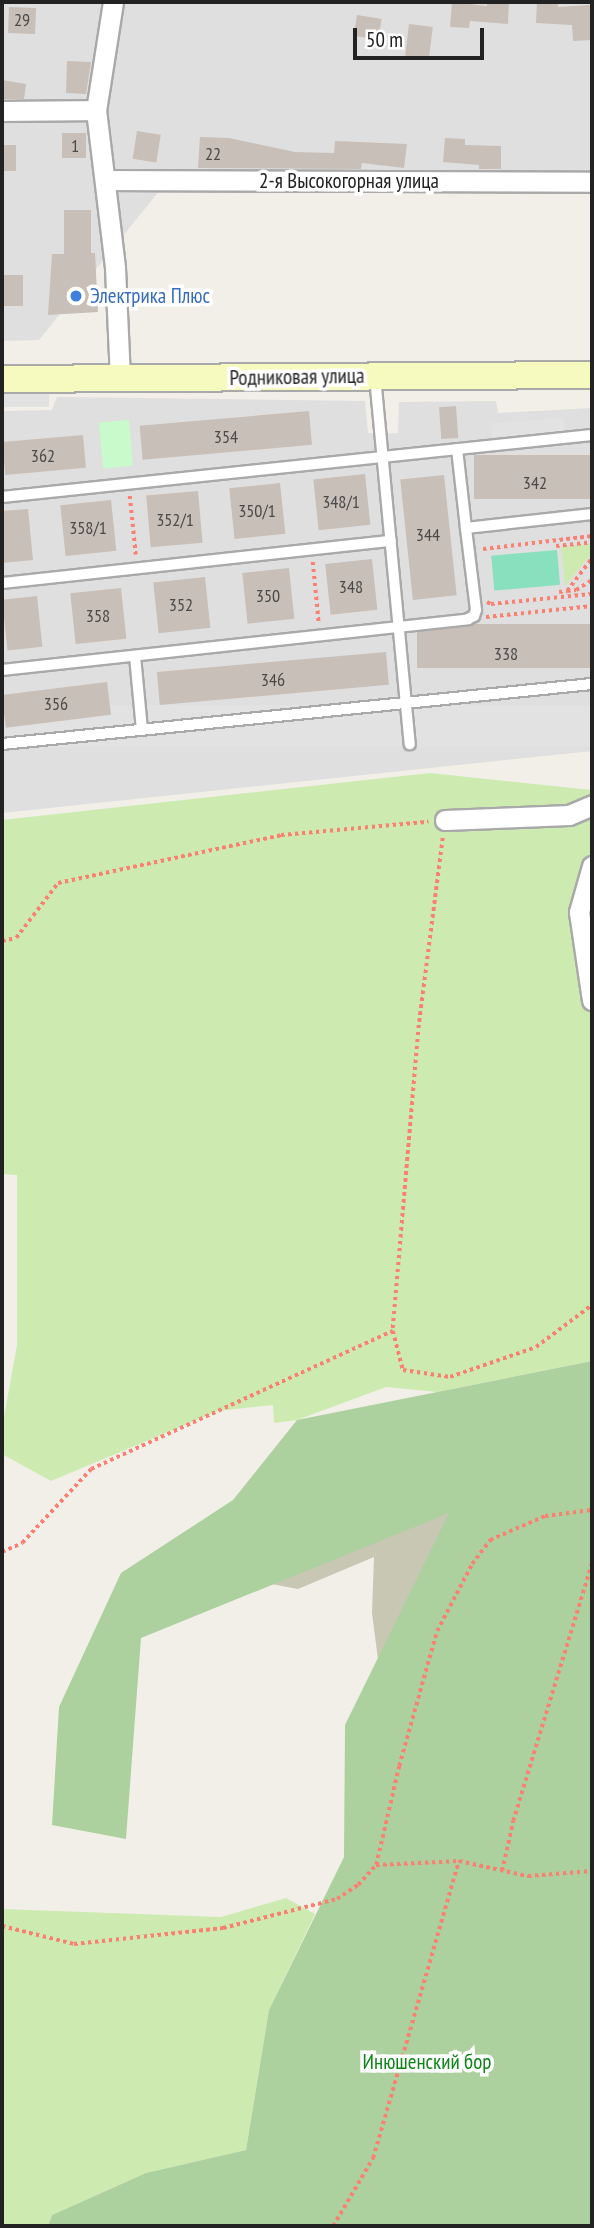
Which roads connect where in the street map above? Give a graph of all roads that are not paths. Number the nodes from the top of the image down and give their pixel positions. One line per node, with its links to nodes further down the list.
1 (113, 2): 2 (street)
2 (96, 110): 3 (street); 4 (street)
3 (2, 111)
4 (106, 180): 5 (street, 2-я Высокогорная улица); 9 (street)
5 (592, 182)
6 (592, 375): 7 (street, Родниковая улица)
7 (375, 376): 9 (street, Родниковая улица); 12 (lane)
8 (2, 379): 9 (street, Родниковая улица)
9 (120, 379)
10 (592, 435): 11 (lane)
11 (457, 449): 12 (lane); 15 (lane)
12 (383, 457): 13 (lane); 16 (lane)
13 (2, 497)
14 (592, 514): 15 (lane)
15 (466, 528): 18 (lane)
16 (391, 541): 17 (lane); 18 (lane)
17 (2, 583)
18 (399, 627): 19 (lane); 22 (lane)
19 (135, 656): 20 (lane); 23 (lane)
20 (2, 670)
21 (592, 684): 22 (lane)
22 (406, 703): 23 (lane); 25 (lane)
23 (142, 730): 24 (lane)
24 (2, 744)
25 (410, 744)
26 (592, 805): 27 (street)
27 (446, 820)
28 (592, 866): 29 (street)
29 (592, 1000)

